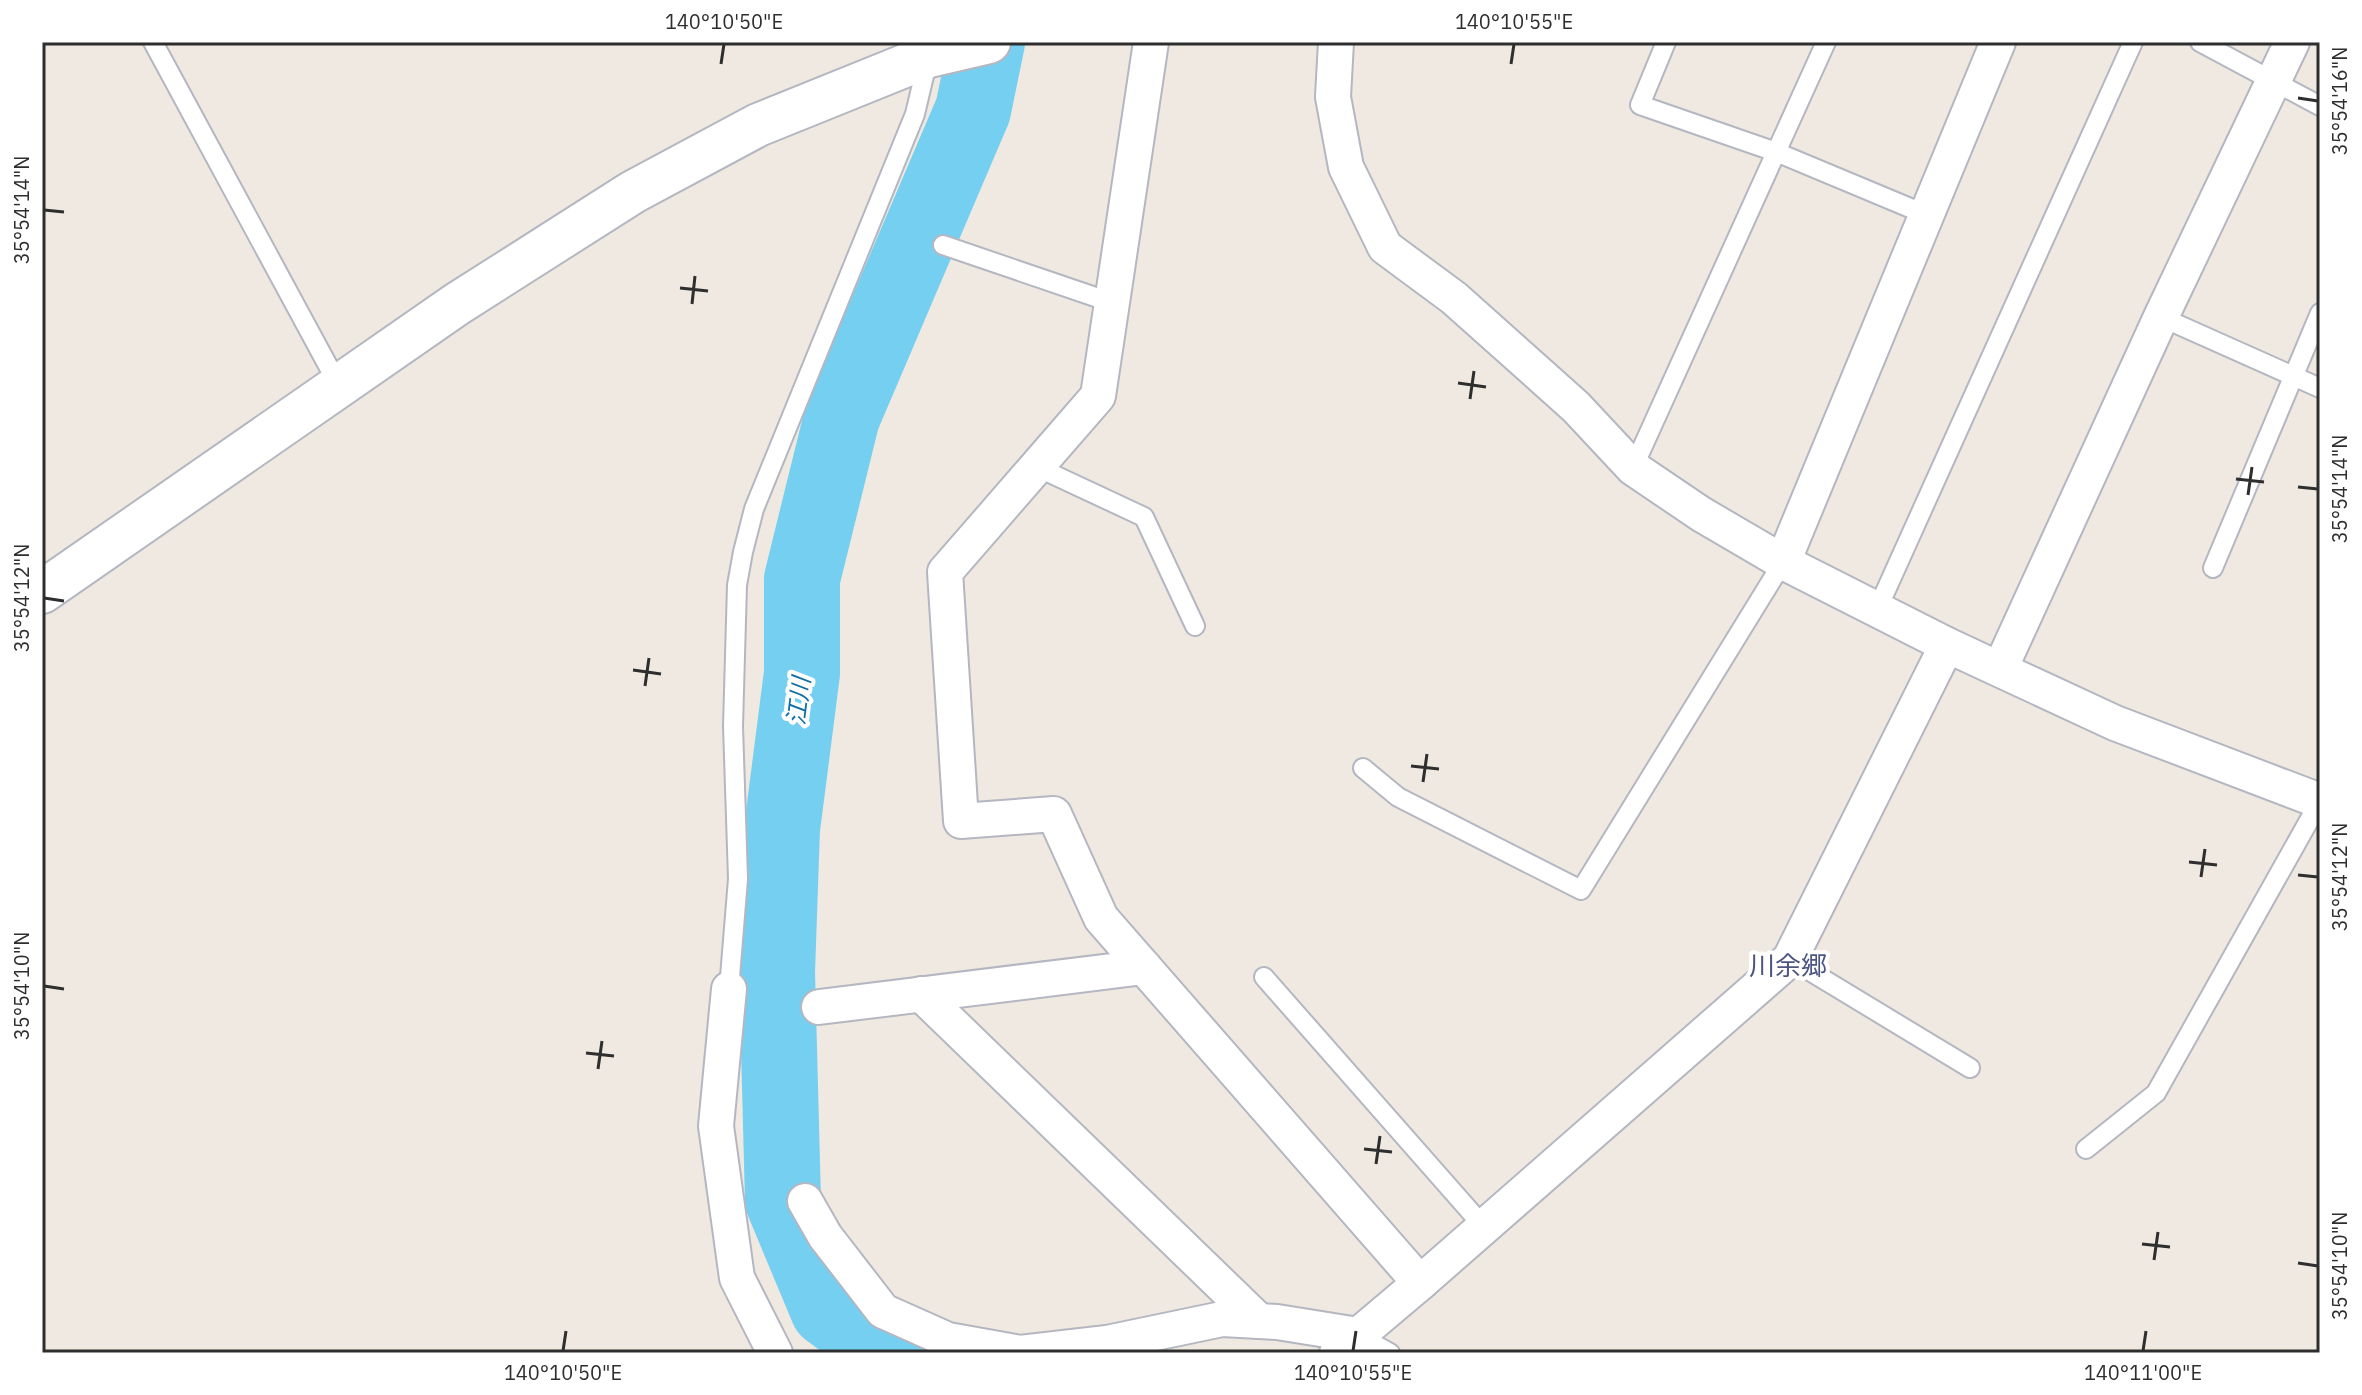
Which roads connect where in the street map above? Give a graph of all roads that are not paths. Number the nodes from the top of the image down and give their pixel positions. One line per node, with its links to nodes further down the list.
1 (153, 42): 20 (lane)
2 (1151, 42): 16 (street)
3 (1336, 42): 23 (street)
4 (1666, 42): 13 (lane)
5 (1826, 42): 13 (lane)
6 (1998, 42): 14 (street)
7 (2133, 42): 27 (lane)
8 (2200, 42): 11 (lane)
9 (2292, 42): 11 (street)
10 (951, 48): 20 (street); 36 (lane)
11 (2272, 80): 12 (lane); 18 (street)
12 (2320, 106)
13 (1776, 152): 14 (lane); 23 (lane)
14 (1927, 215): 24 (street)
15 (943, 245): 16 (lane)
16 (1113, 303): 22 (street)
17 (2320, 313): 19 (lane)
18 (2161, 317): 19 (lane); 30 (street)
19 (2293, 377): 21 (lane); 25 (lane)
20 (339, 386): 26 (street)
21 (2320, 388)
22 (1037, 467): 28 (lane); 34 (street)
23 (1633, 468): 24 (street)
24 (1783, 562): 27 (street); 31 (lane)
25 (2213, 568)
26 (42, 592)
27 (1877, 610): 29 (street)
28 (1195, 626)
29 (1947, 645): 30 (street); 33 (street)
30 (2000, 669): 32 (street)
31 (1363, 768)
32 (2320, 801): 40 (lane)
33 (1790, 959): 39 (lane); 42 (street)
34 (1144, 967): 37 (street); 43 (street)
35 (1264, 977): 42 (lane)
36 (729, 989): 46 (street)
37 (921, 994): 38 (street); 44 (street)
38 (819, 1007)
39 (1970, 1068)
40 (2086, 1149)
41 (805, 1201): 44 (street)
42 (1484, 1227): 43 (street)
43 (1420, 1283): 45 (street)
44 (1259, 1321): 45 (street)
45 (1347, 1344): 47 (lane)
46 (775, 1353)
47 (1390, 1353)

